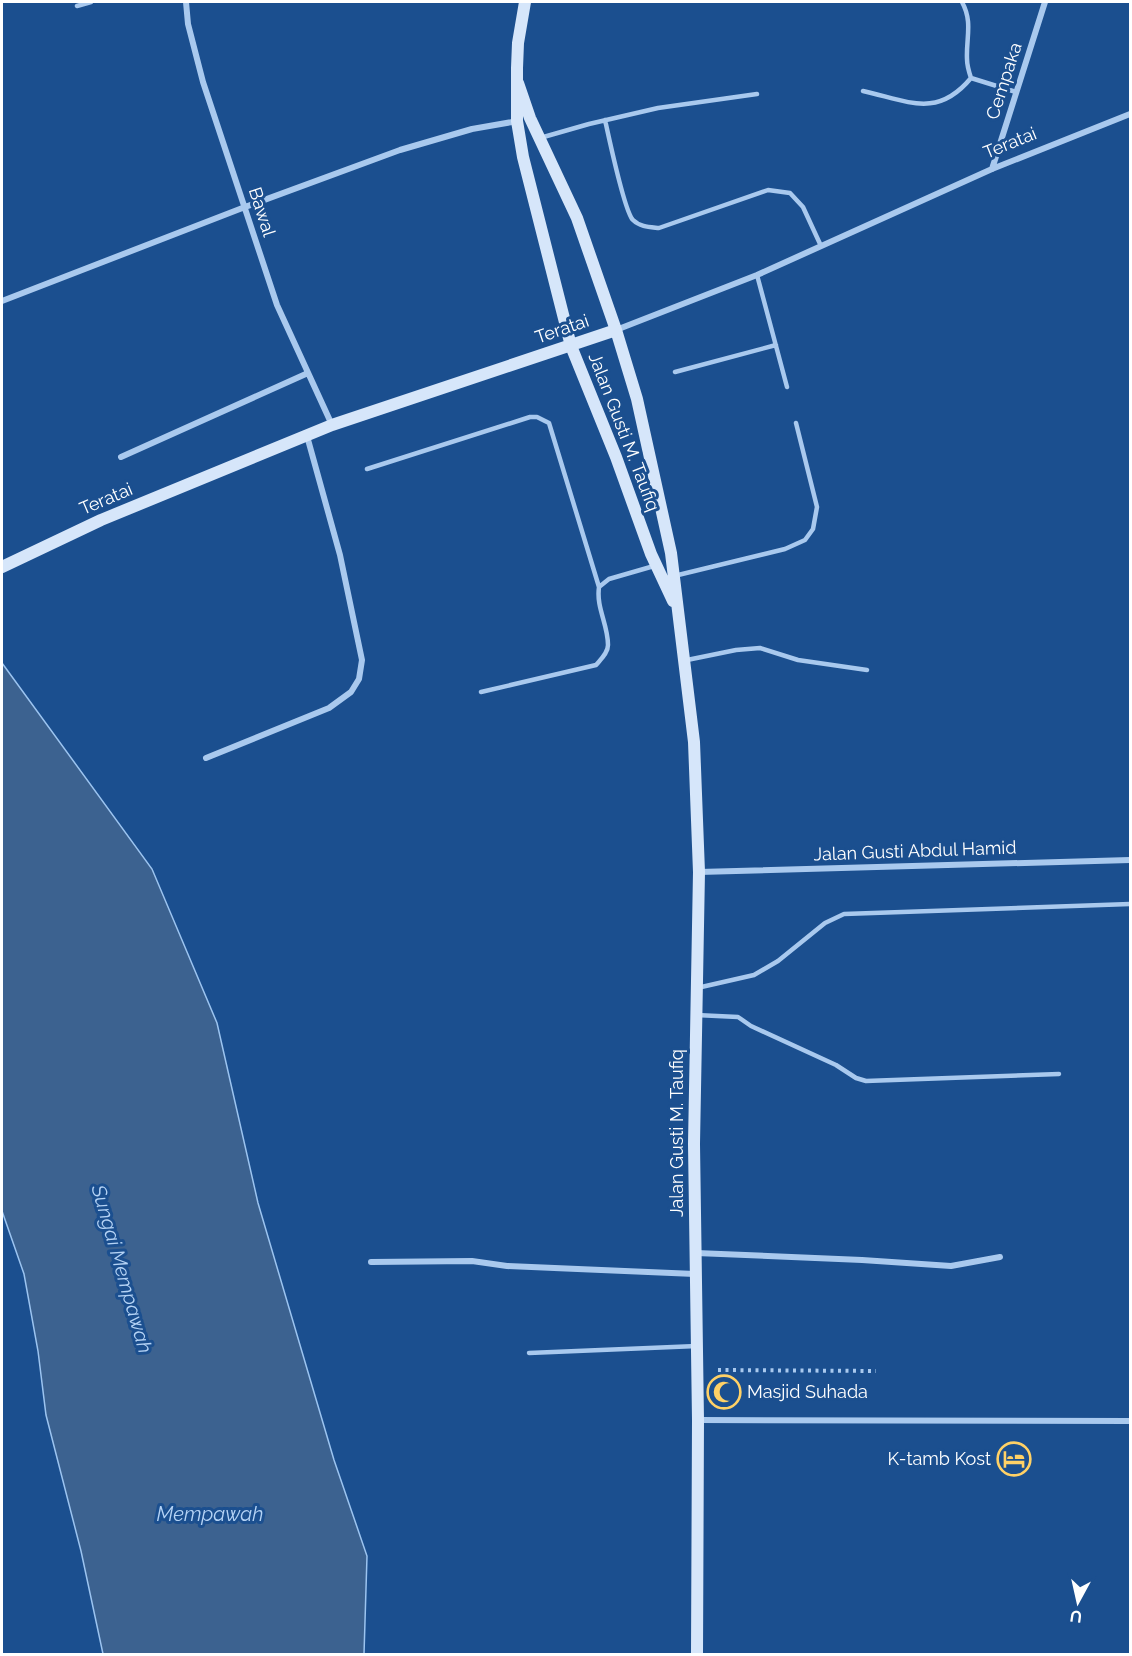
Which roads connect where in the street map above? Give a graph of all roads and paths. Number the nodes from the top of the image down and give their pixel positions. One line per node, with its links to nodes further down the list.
1 (91, 2): 6 (lane)
2 (186, 2): 18 (street, Bawal)
3 (525, 2): 8 (main road, Jalan Gusti M. Taufiq)
4 (962, 2): 7 (lane)
5 (1046, 2): 10 (street, Cempaka)
6 (77, 6)
7 (971, 78): 9 (lane); 10 (lane)
8 (518, 83): 13 (main road, Jalan Gusti M. Taufiq); 15 (main road, Jalan Gusti M. Taufiq)
9 (863, 91)
10 (1016, 93): 17 (street, Cempaka)
11 (757, 94): 14 (lane)
12 (1131, 114): 17 (street, Teratai)
13 (530, 118): 15 (street); 16 (main road, Jalan Gusti M. Taufiq)
14 (605, 120): 16 (lane); 19 (lane)
15 (517, 121): 18 (street); 24 (main road, Jalan Gusti M. Taufiq)
16 (540, 138): 22 (main road, Jalan Gusti M. Taufiq)
17 (992, 169): 19 (street, Teratai)
18 (245, 207): 21 (street); 26 (street, Bawal)
19 (821, 246): 20 (street, Teratai)
20 (757, 275): 22 (street, Teratai); 23 (lane)
21 (2, 301)
22 (616, 330): 24 (main road, Teratai); 35 (main road, Jalan Gusti M. Taufiq)
23 (776, 345): 25 (lane); 27 (lane)
24 (571, 346): 29 (main road, Teratai); 33 (main road, Jalan Gusti M. Taufiq)
25 (675, 372)
26 (308, 374): 29 (street, Bawal); 31 (street)
27 (787, 387)
28 (796, 423): 35 (lane)
29 (332, 425): 30 (main road, Teratai)
30 (307, 436): 34 (main road, Teratai); 41 (street)
31 (121, 457)
32 (367, 469): 36 (lane)
33 (657, 566): 36 (lane); 37 (main road, Jalan Gusti M. Taufiq)
34 (2, 567)
35 (674, 576): 37 (main road, Jalan Gusti M. Taufiq)
36 (599, 586): 40 (lane)
37 (678, 613): 38 (main road, Jalan Gusti M. Taufiq)
38 (684, 660): 39 (lane); 43 (main road, Jalan Gusti M. Taufiq)
39 (867, 670)
40 (481, 692)
41 (206, 758)
42 (1131, 860): 43 (street, Jalan Gusti Abdul Hamid)
43 (699, 872): 45 (main road, Jalan Gusti M. Taufiq)
44 (1131, 904): 45 (lane)
45 (697, 988): 46 (main road, Jalan Gusti M. Taufiq)
46 (696, 1015): 47 (lane); 48 (main road, Jalan Gusti M. Taufiq)
47 (1059, 1074)
48 (695, 1253): 49 (street); 51 (main road, Jalan Gusti M. Taufiq)
49 (1000, 1257)
50 (371, 1262): 51 (street)
51 (695, 1274): 52 (main road, Jalan Gusti M. Taufiq)
52 (697, 1346): 53 (lane); 54 (main road, Jalan Gusti M. Taufiq)
53 (529, 1353)
54 (697, 1370): 55 (path); 56 (main road, Jalan Gusti M. Taufiq)
55 (876, 1371)
56 (698, 1420): 57 (street); 58 (main road, Jalan Gusti M. Taufiq)
57 (1131, 1421)
58 (697, 1654)

